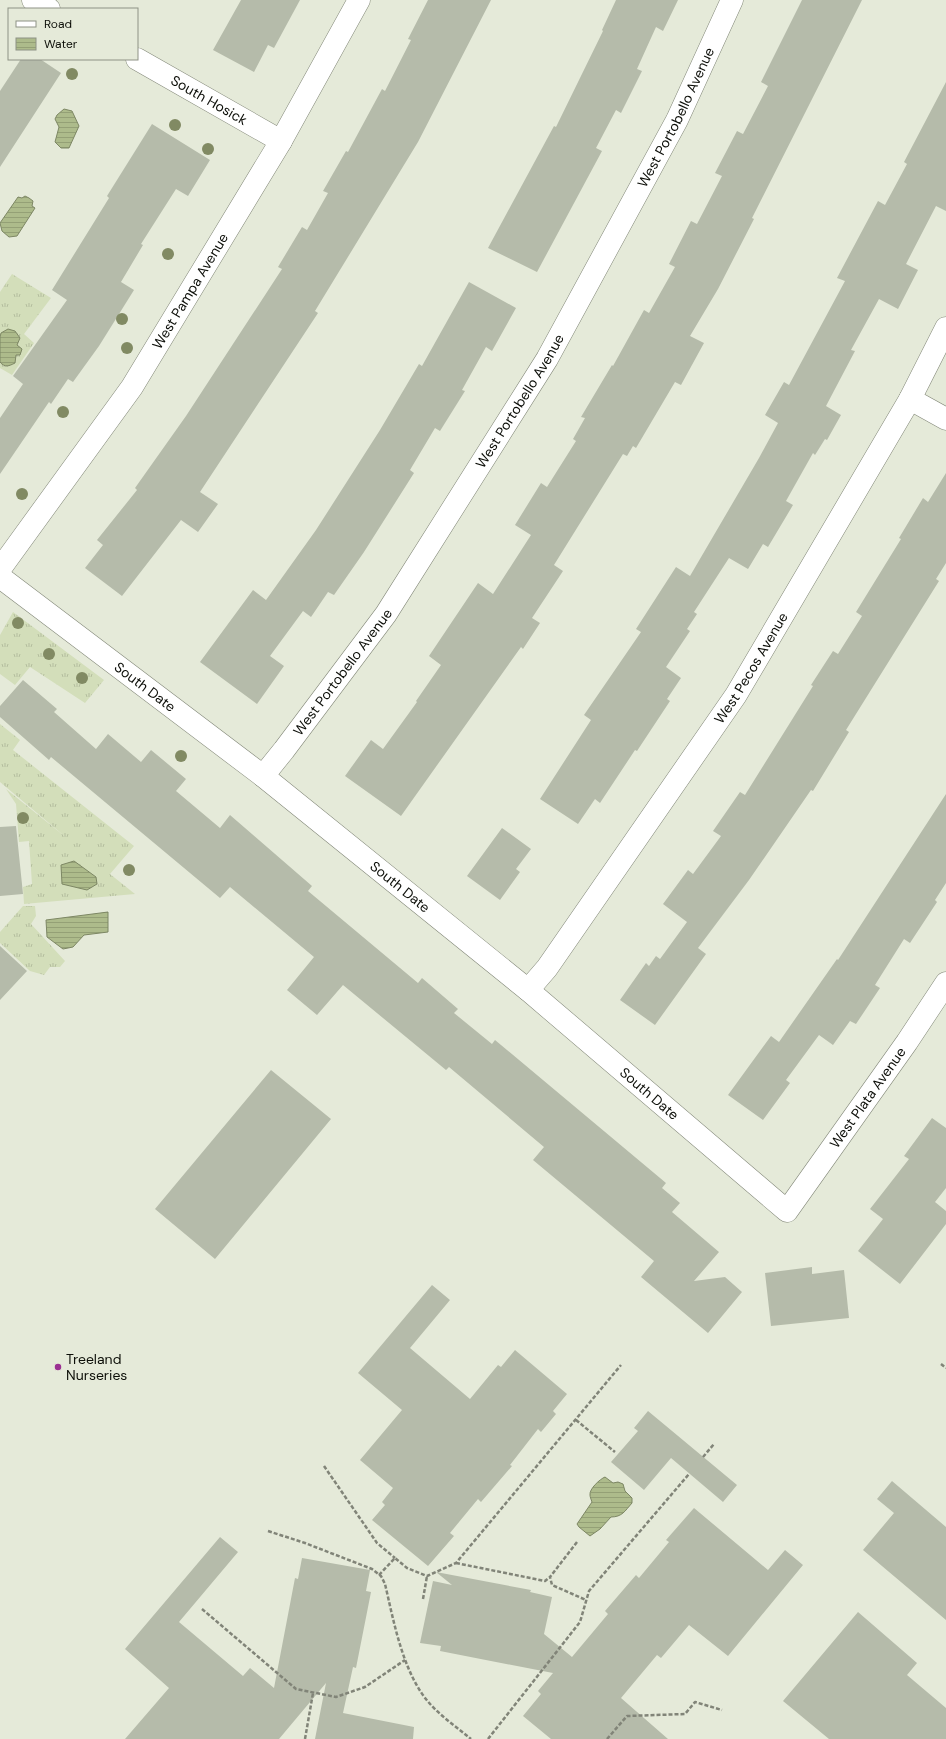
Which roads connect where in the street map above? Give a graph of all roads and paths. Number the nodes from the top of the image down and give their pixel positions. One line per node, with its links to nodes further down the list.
1 (33, 0): 4 (street)
2 (359, 0): 6 (street, West Pampa Avenue)
3 (732, 0): 12 (street, West Portobello Avenue)
4 (47, 8)
5 (138, 60): 6 (street, South Hosick)
6 (281, 141): 10 (street, West Pampa Avenue)
7 (946, 328): 8 (street, West Pecos Avenue)
8 (910, 399): 9 (street); 14 (street, West Pecos Avenue)
9 (946, 419)
10 (0, 569)
11 (0, 577): 12 (street, South Date)
12 (263, 776): 14 (street, South Date)
13 (946, 983): 15 (street, West Plata Avenue)
14 (528, 990): 15 (street, South Date)
15 (787, 1211)
16 (941, 1364): 18 (path)
17 (621, 1365): 19 (path)
18 (946, 1368)
19 (576, 1420): 21 (path); 28 (path)
20 (714, 1444): 22 (path)
21 (615, 1452)
22 (703, 1457)
23 (324, 1466): 27 (path)
24 (689, 1474): 33 (path)
25 (268, 1531): 29 (path)
26 (577, 1542): 31 (path)
27 (395, 1558): 29 (path); 30 (path)
28 (456, 1564): 30 (path); 31 (path)
29 (379, 1575): 35 (path)
30 (427, 1576): 32 (path)
31 (550, 1577): 33 (path)
32 (424, 1599)
33 (586, 1600): 40 (path)
34 (202, 1609): 36 (path)
35 (405, 1660): 36 (path); 39 (path)
36 (313, 1693): 38 (path)
37 (722, 1710): 41 (path)
38 (304, 1739)
39 (471, 1739)
40 (488, 1739)
41 (607, 1739)

